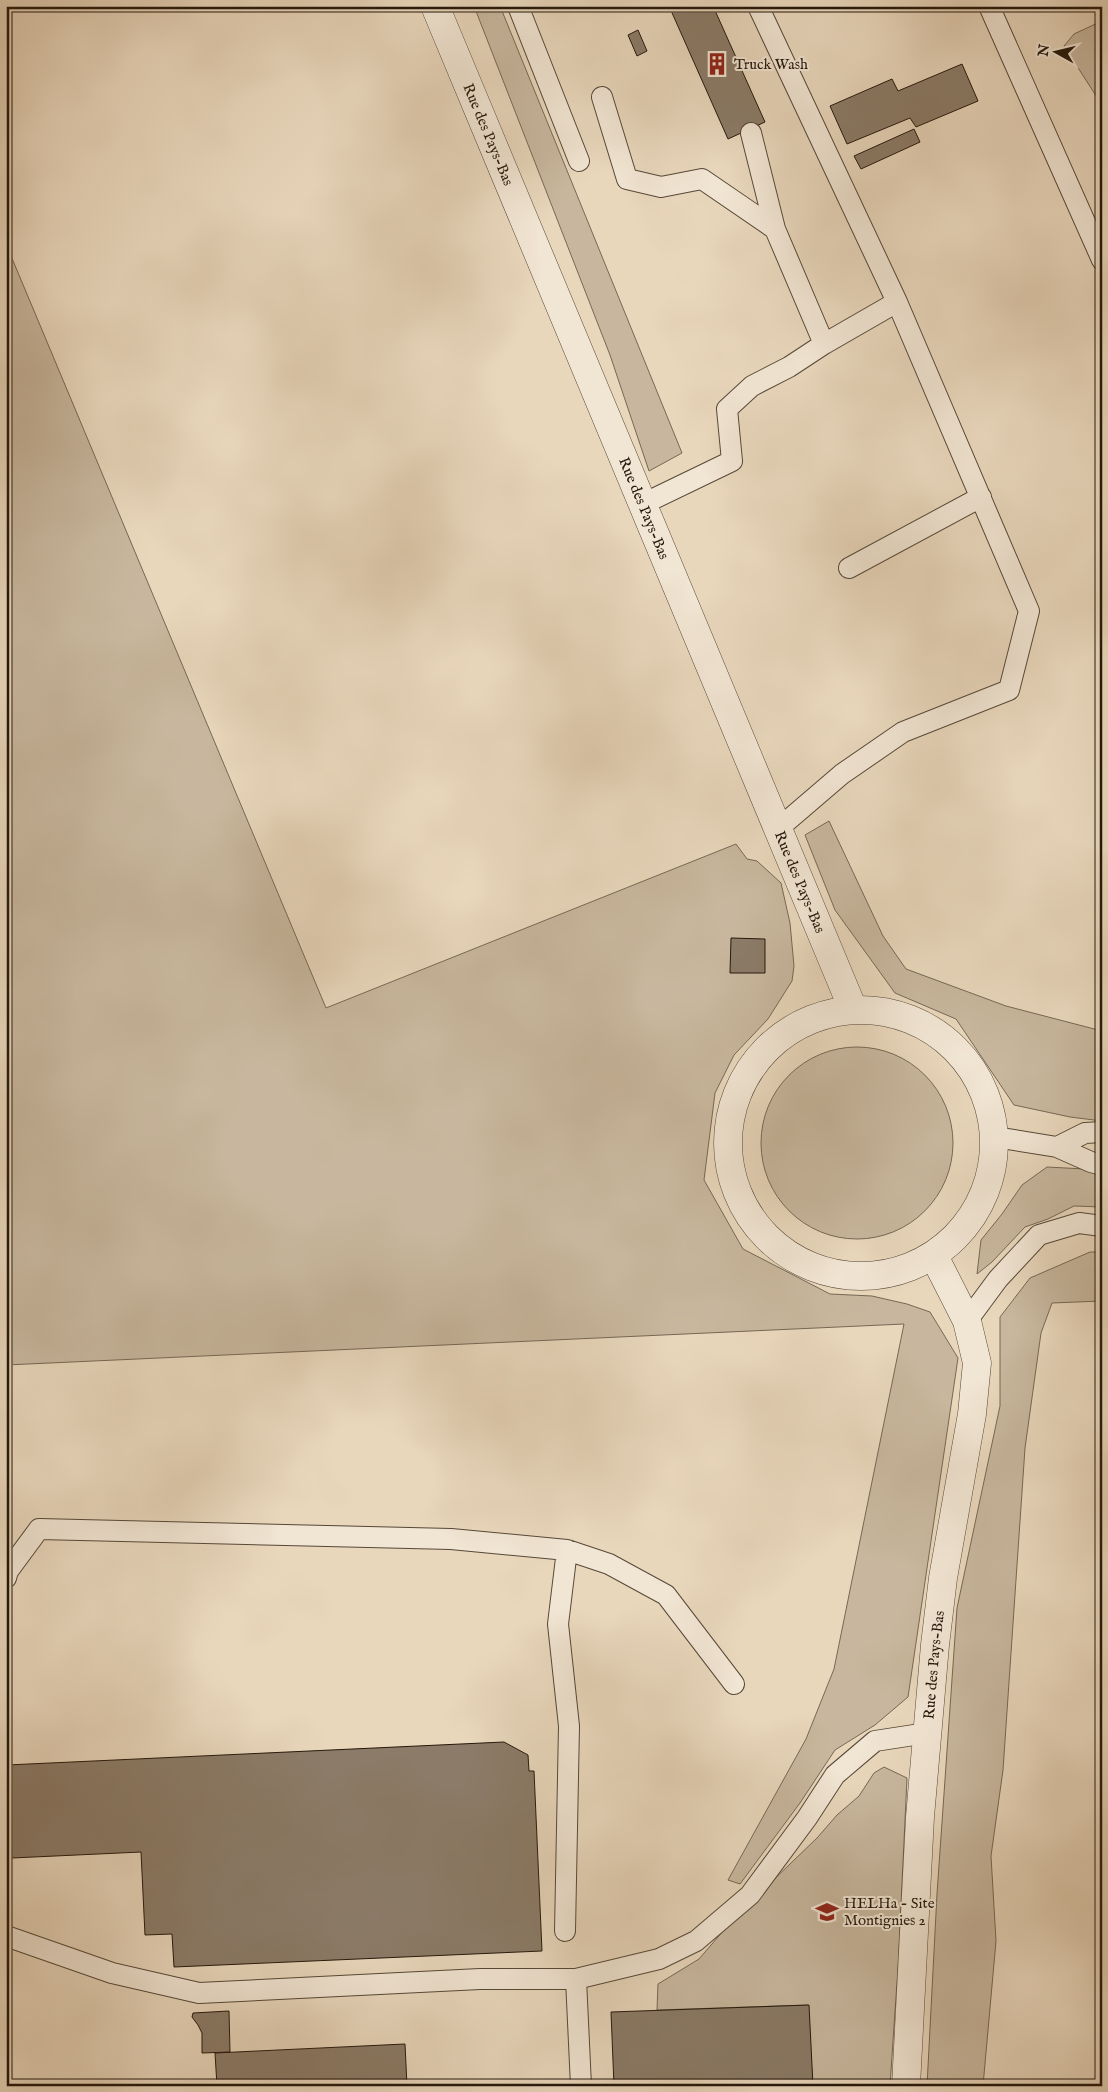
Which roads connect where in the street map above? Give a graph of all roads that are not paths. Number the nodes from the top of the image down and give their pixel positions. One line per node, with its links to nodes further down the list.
1 (435, 6): 13 (street, Rue des Pays-Bas)
2 (518, 6): 7 (lane)
3 (758, 6): 10 (lane)
4 (989, 6): 9 (lane)
5 (602, 97): 8 (lane)
6 (751, 132): 8 (lane)
7 (579, 160)
8 (775, 229): 11 (lane)
9 (1102, 260)
10 (897, 302): 11 (lane); 12 (lane)
11 (824, 344): 13 (lane)
12 (981, 497): 14 (lane); 15 (lane)
13 (644, 504): 15 (street, Rue des Pays-Bas)
14 (849, 568)
15 (779, 828): 16 (street, Rue des Pays-Bas)
16 (853, 1009): 18 (street); 22 (street)
17 (1102, 1132): 19 (lane)
18 (995, 1137): 19 (lane); 22 (street)
19 (1057, 1147): 20 (lane)
20 (1102, 1165)
21 (1102, 1226): 23 (lane)
22 (934, 1256): 23 (street, Rue des Pays-Bas)
23 (967, 1321): 27 (street, Rue des Pays-Bas)
24 (567, 1550): 25 (lane); 26 (lane); 28 (lane)
25 (6, 1578)
26 (734, 1684)
27 (927, 1733): 30 (lane); 32 (street, Rue des Pays-Bas)
28 (565, 1931)
29 (6, 1936): 30 (lane)
30 (576, 1979): 31 (lane)
31 (582, 2086)
32 (906, 2086)

